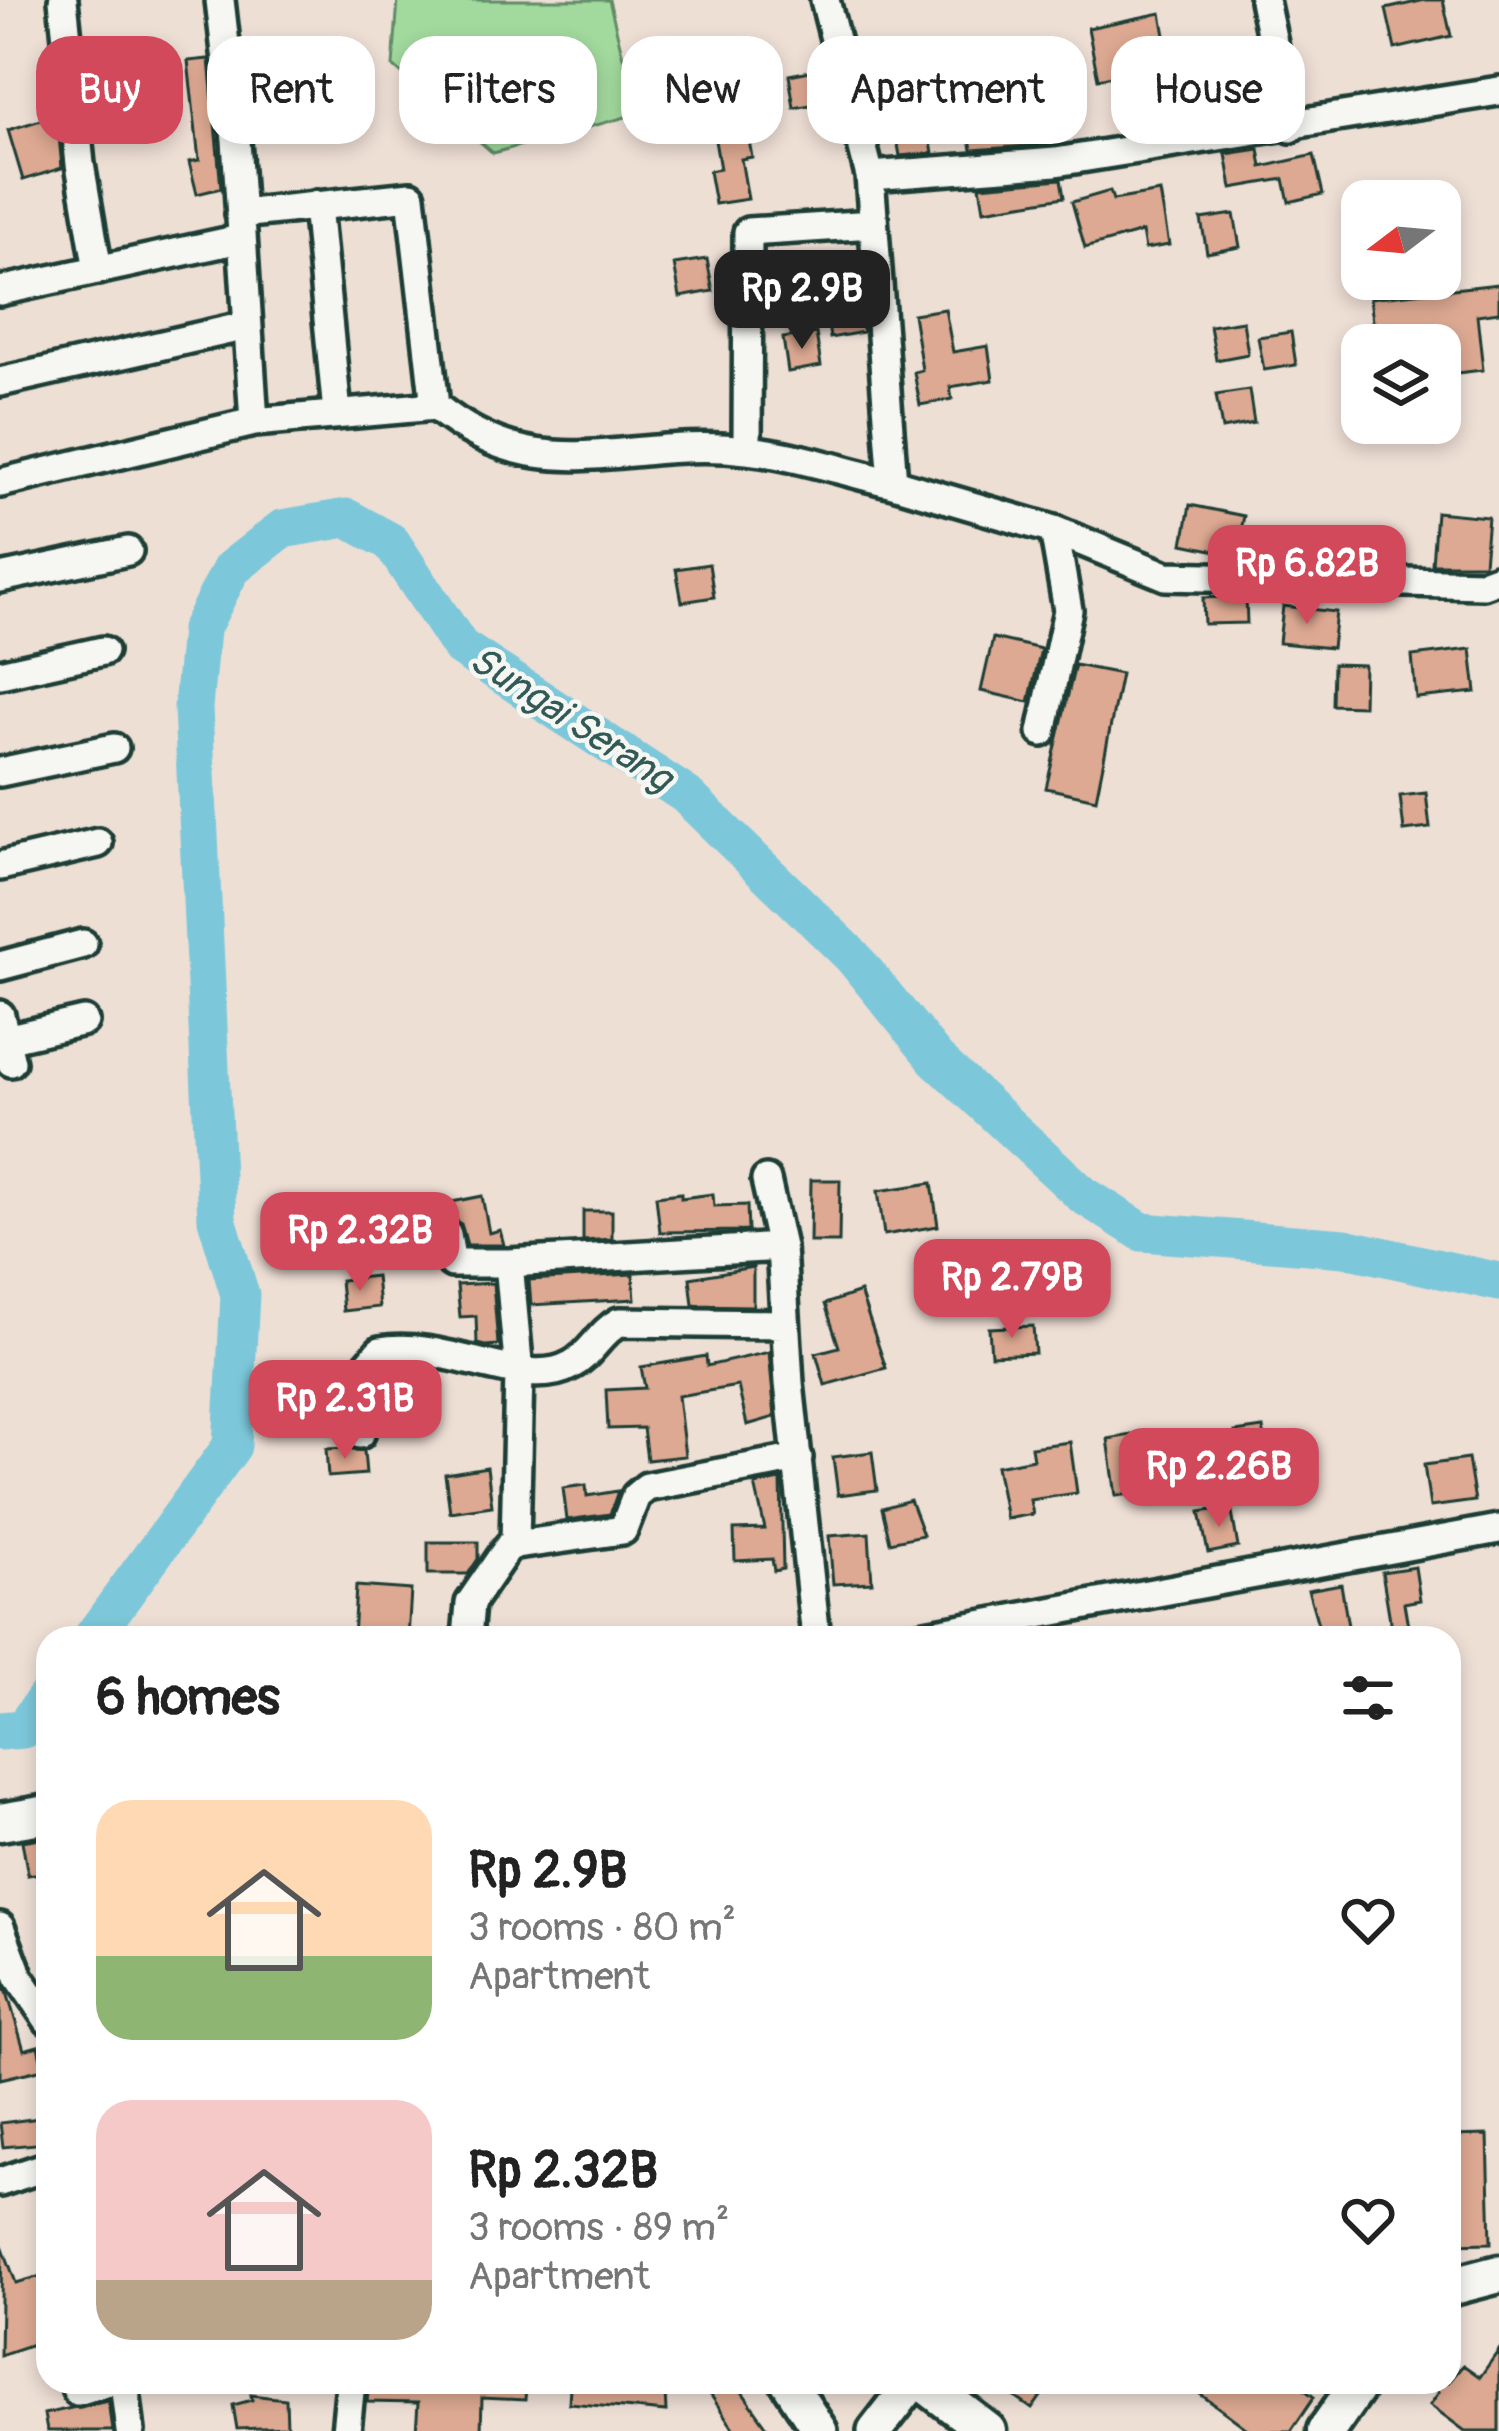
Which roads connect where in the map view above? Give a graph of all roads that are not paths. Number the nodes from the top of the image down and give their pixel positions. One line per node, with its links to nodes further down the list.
1 (63, 0): 13 (street)
2 (220, 0): 12 (street)
3 (825, 0): 9 (street)
4 (1264, 0): 5 (street)
5 (1272, 36)
6 (1499, 91): 7 (street)
7 (1305, 126)
8 (1180, 144): 9 (street)
9 (869, 176): 11 (street)
10 (317, 205): 12 (street); 17 (street); 18 (street)
11 (873, 224): 20 (street); 22 (street)
12 (240, 227): 13 (street); 15 (street)
13 (98, 270): 14 (street)
14 (0, 291)
15 (246, 326): 16 (street); 19 (street)
16 (0, 382)
17 (435, 406): 18 (street); 20 (street)
18 (337, 413): 19 (street)
19 (254, 422): 21 (street)
20 (747, 450): 22 (street)
21 (0, 483)
22 (892, 483): 23 (street)
23 (1054, 530): 26 (street); 29 (street)
24 (128, 550): 25 (street)
25 (0, 578)
26 (1499, 578)
27 (103, 651): 28 (street)
28 (0, 674)
29 (1042, 733)
30 (114, 748): 31 (street)
31 (0, 772)
32 (98, 843): 33 (street)
33 (0, 866)
34 (83, 944): 35 (street)
35 (0, 966)
36 (85, 1022): 37 (street)
37 (6, 1039)
38 (766, 1180): 40 (street)
39 (447, 1235): 41 (street)
40 (781, 1247): 41 (street); 42 (street)
41 (509, 1263): 43 (street)
42 (784, 1324): 43 (street); 45 (street)
43 (519, 1372): 44 (street); 47 (street)
44 (360, 1434)
45 (798, 1458): 47 (street); 49 (street)
46 (1499, 1529): 50 (street)
47 (515, 1544): 48 (street)
48 (468, 1626)
49 (815, 1626)
50 (974, 1626)
51 (36, 1816): 52 (main road)
52 (0, 1822)
53 (0, 1927): 54 (street)
54 (36, 2002)
55 (36, 2170): 56 (street)
56 (0, 2182)
57 (1499, 2274): 58 (main road)
58 (1461, 2284)
59 (125, 2394): 65 (street)
60 (350, 2394): 66 (street)
61 (796, 2394): 67 (street)
62 (903, 2394): 68 (street)
63 (939, 2394): 69 (main road)
64 (1352, 2394): 70 (main road)
65 (130, 2431)
66 (346, 2431)
67 (820, 2431)
68 (874, 2431)
69 (988, 2431)
70 (1326, 2431)

